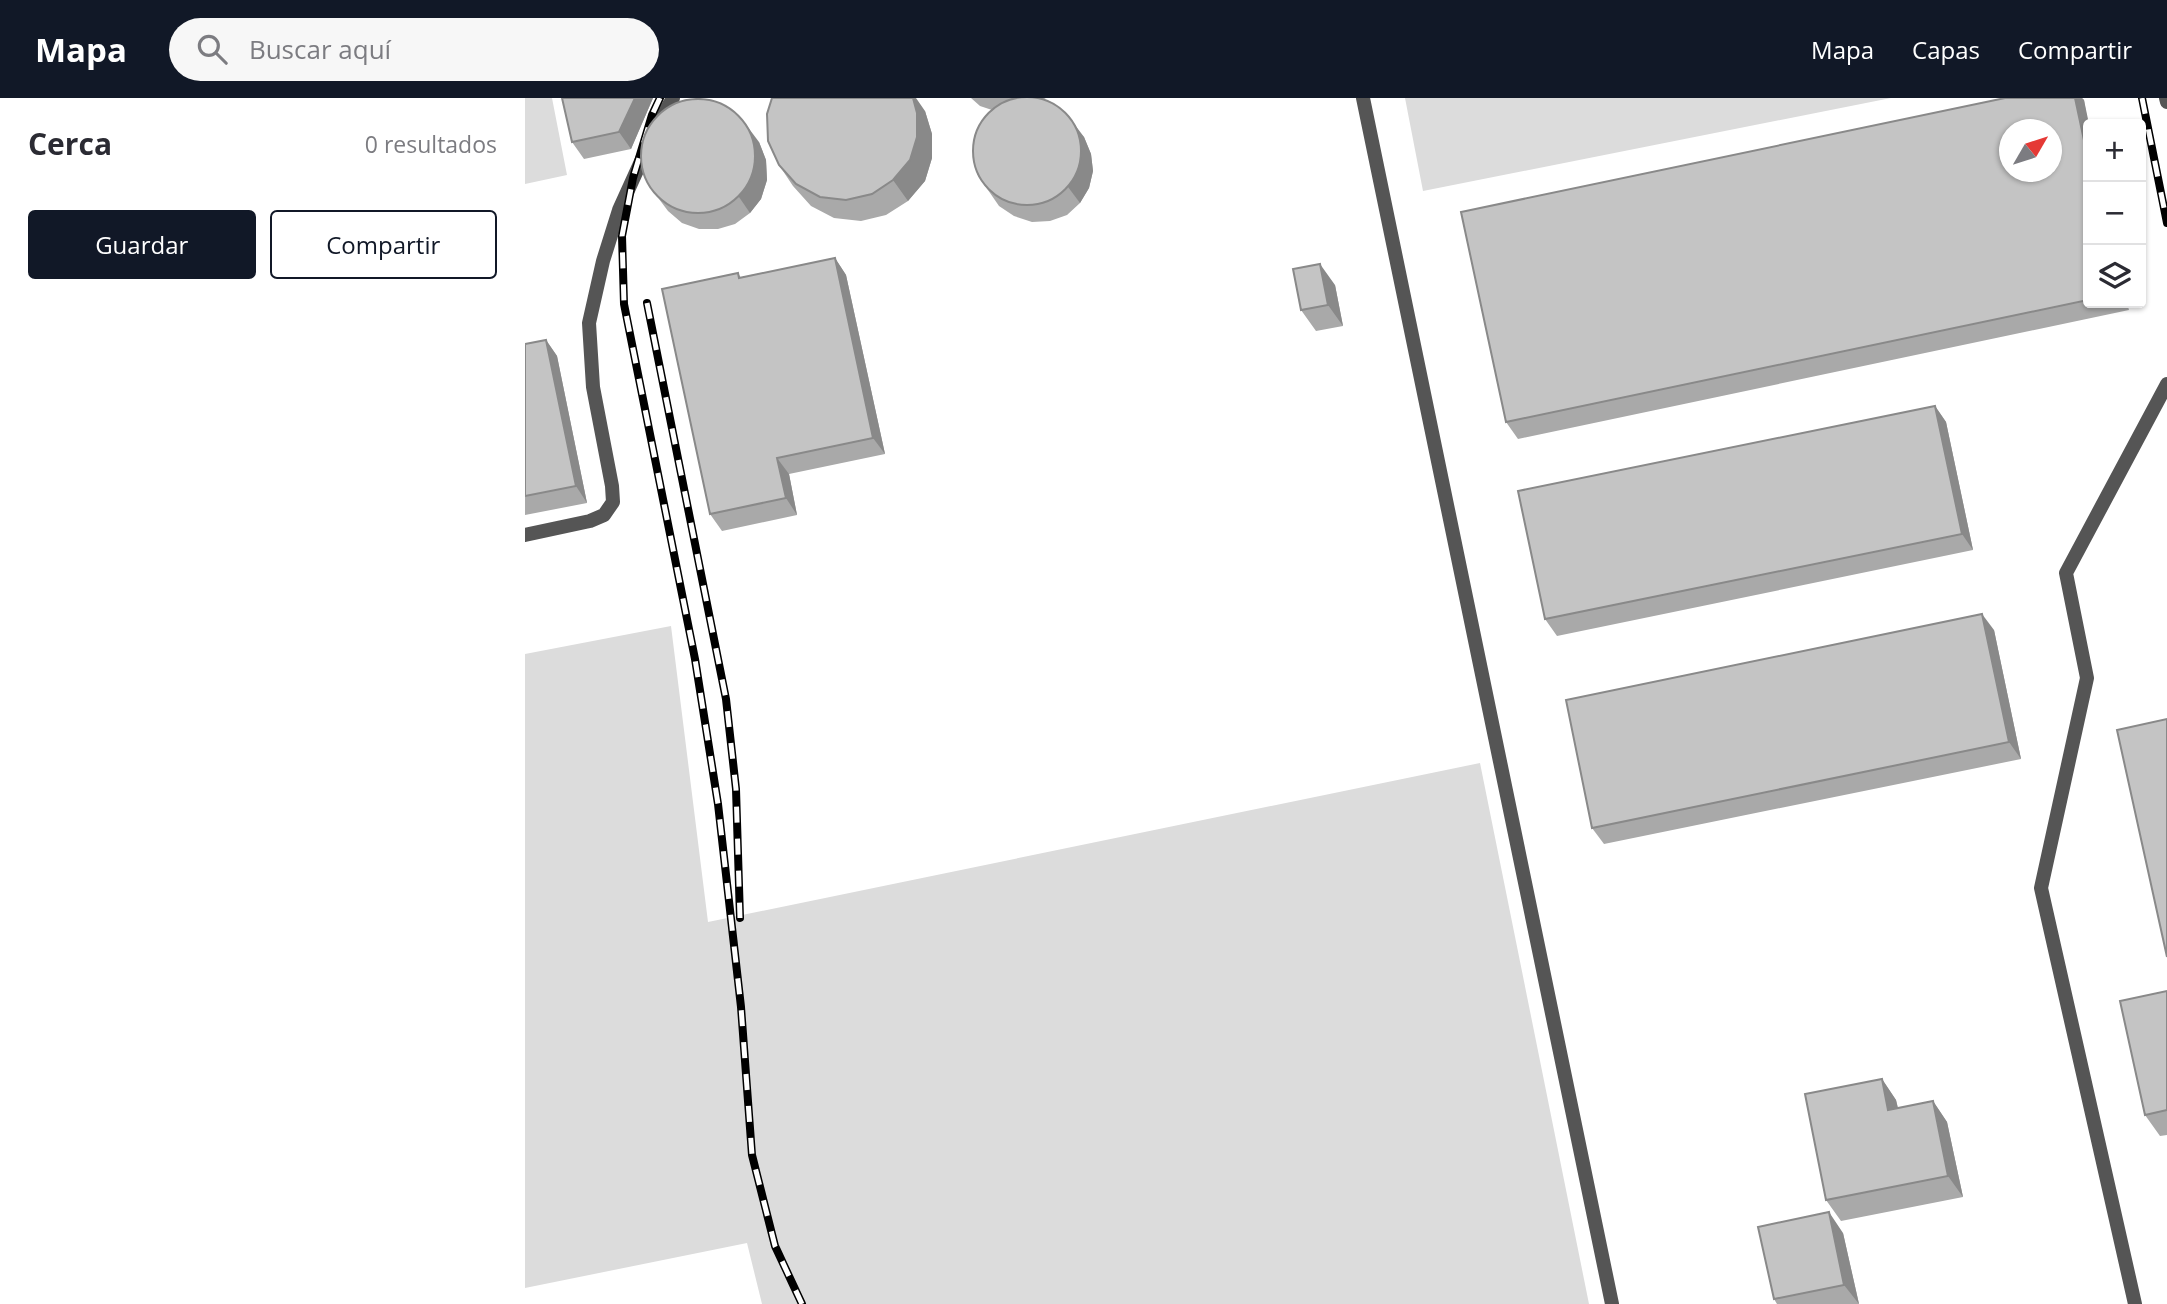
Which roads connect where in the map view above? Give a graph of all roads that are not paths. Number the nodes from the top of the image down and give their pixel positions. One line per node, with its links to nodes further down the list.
1 (673, 98): 4 (lane)
2 (1363, 98): 5 (lane)
3 (2167, 384): 6 (lane)
4 (525, 535)
5 (1612, 1304)
6 (2135, 1304)

